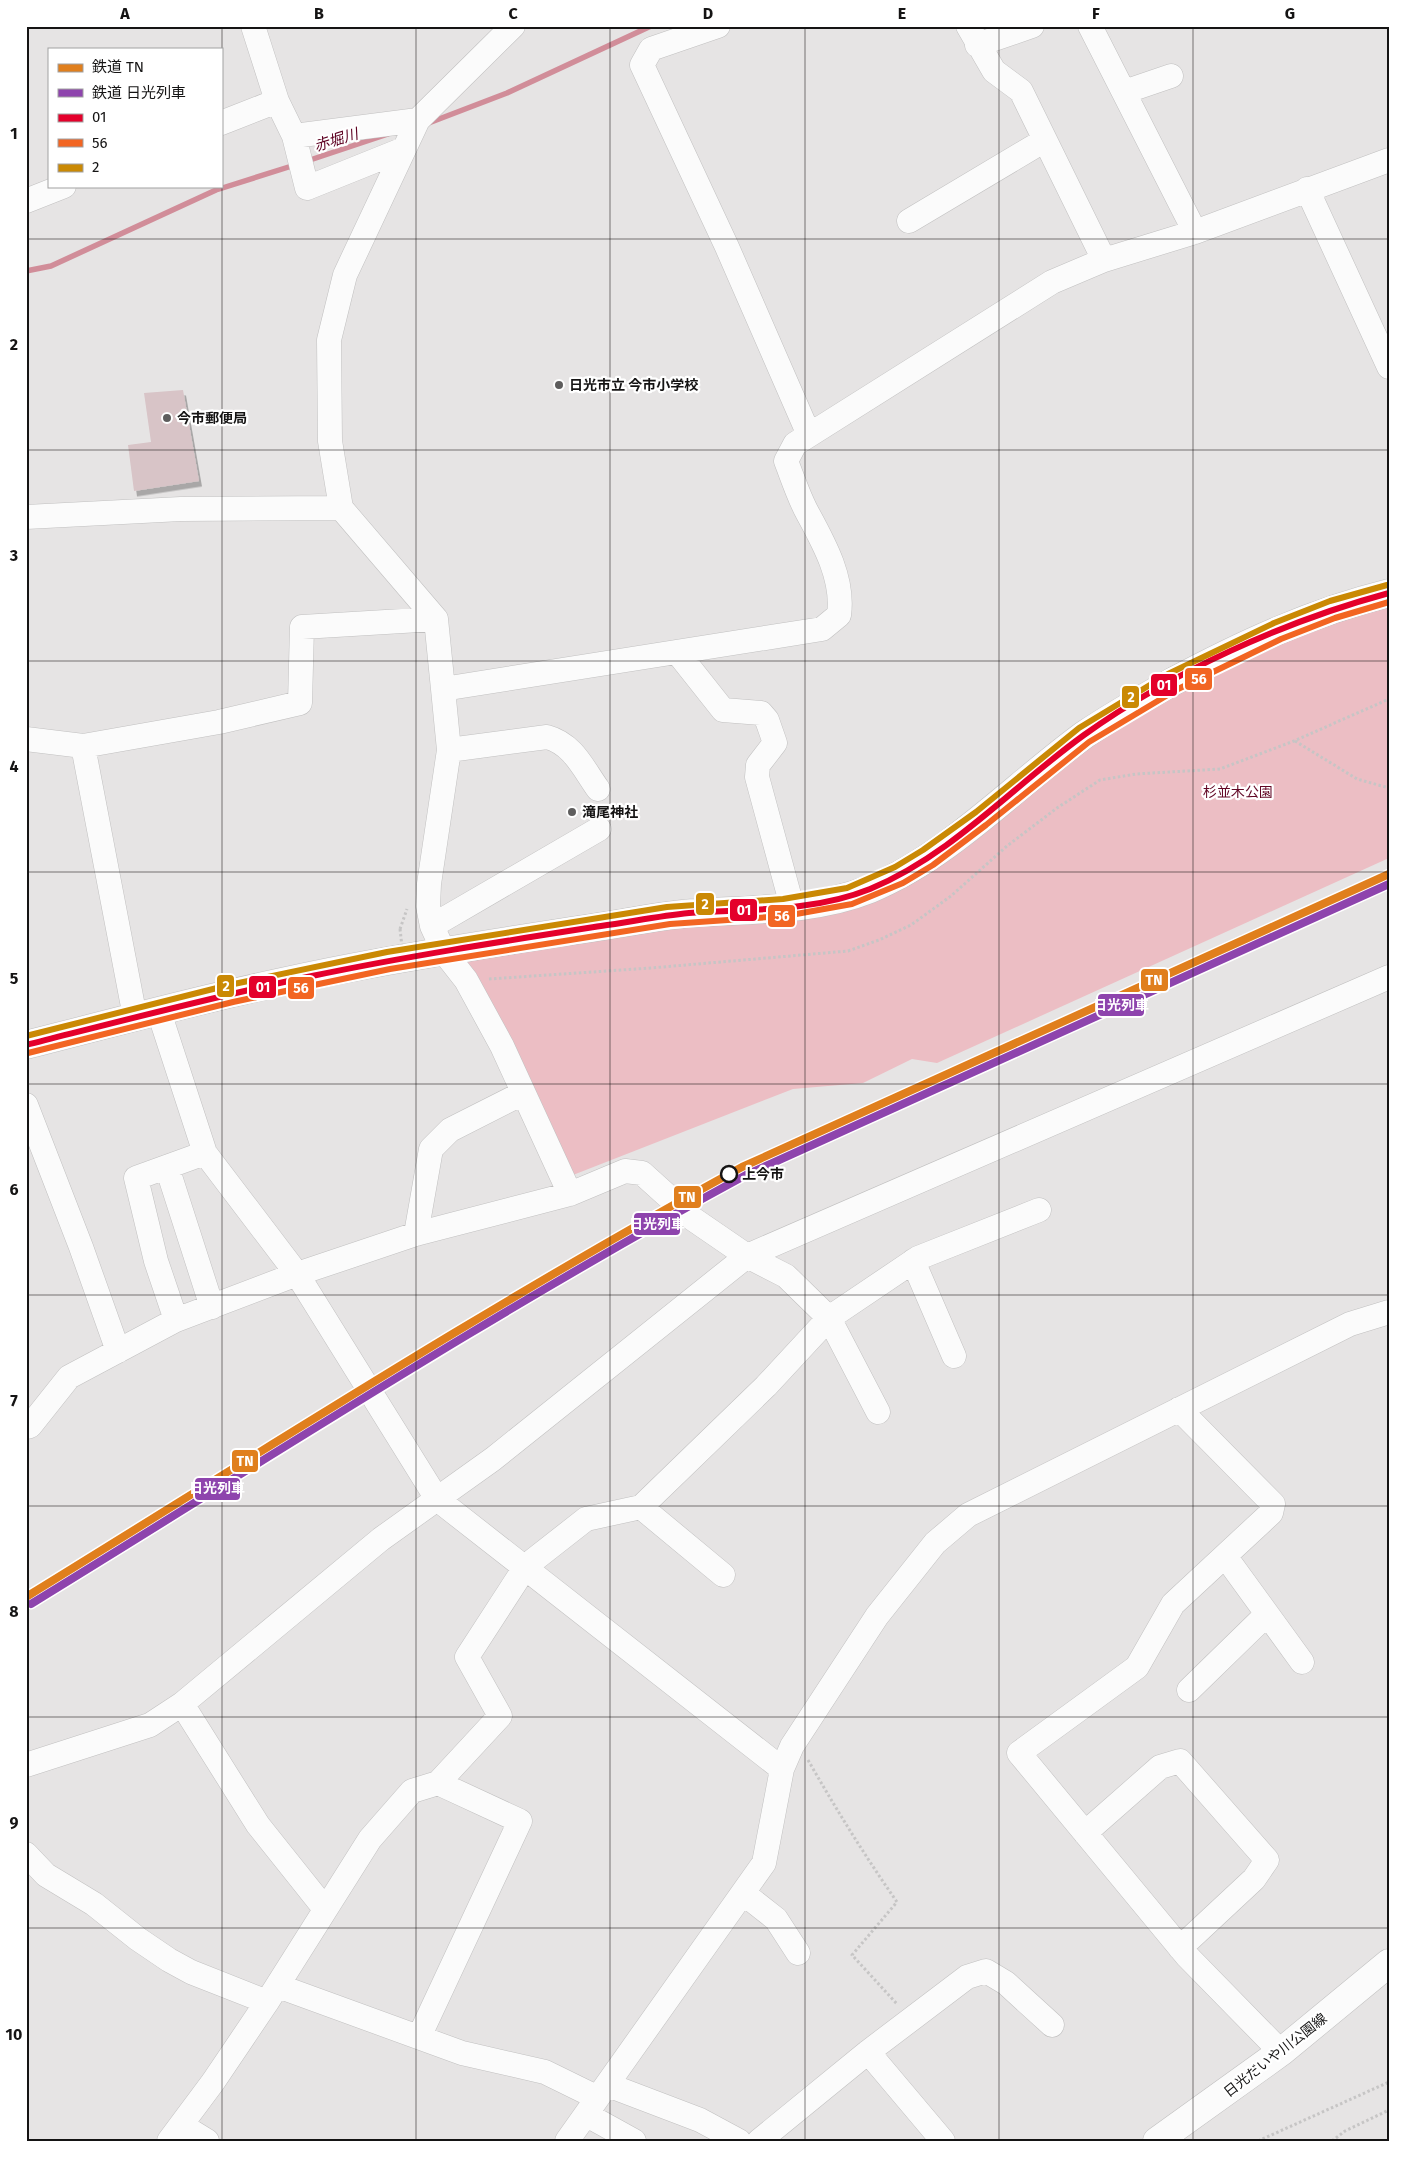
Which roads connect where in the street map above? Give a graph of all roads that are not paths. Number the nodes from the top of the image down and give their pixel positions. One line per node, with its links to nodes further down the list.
1 (252, 26): 9 (street)
2 (512, 26): 10 (street)
3 (718, 26): 23 (street)
4 (1032, 26): 6 (street)
5 (1090, 26): 8 (street)
6 (973, 36): 12 (street)
7 (1171, 76): 8 (street)
8 (1124, 92): 20 (street)
9 (276, 101): 11 (street); 13 (street)
10 (418, 120): 13 (street); 14 (street)
11 (222, 123)
12 (1045, 140): 19 (street); 21 (street)
13 (296, 143): 14 (street)
14 (404, 149): 24 (street)
15 (1389, 160): 17 (street)
16 (59, 188): 18 (street)
17 (1308, 190): 20 (street); 22 (street)
18 (26, 201)
19 (909, 221)
20 (1195, 232): 21 (street)
21 (1104, 260): 23 (street)
22 (1389, 367)
23 (809, 435): 28 (street)
24 (341, 508): 25 (street); 27 (street)
25 (26, 517)
26 (1389, 593): 35 (main road)
27 (436, 619): 29 (street); 31 (street)
28 (677, 652): 29 (street); 35 (street)
29 (443, 689): 32 (street)
30 (26, 739): 31 (street)
31 (83, 746): 39 (street)
32 (449, 750): 33 (street); 36 (street)
33 (598, 789)
34 (599, 829): 36 (street)
35 (792, 906): 37 (main road)
36 (432, 926): 37 (street)
37 (444, 952): 39 (main road); 41 (street)
38 (1389, 977): 48 (street)
39 (147, 1014): 40 (main road); 43 (street)
40 (26, 1045)
41 (523, 1093): 45 (street); 47 (street)
42 (26, 1105): 55 (street)
43 (205, 1153): 44 (street); 50 (street)
44 (167, 1167): 51 (street); 54 (street)
45 (570, 1194): 47 (street); 48 (street)
46 (1039, 1210): 49 (street)
47 (416, 1234): 50 (street)
48 (747, 1256): 53 (street); 60 (street)
49 (913, 1261): 53 (street); 56 (street)
50 (297, 1274): 51 (street); 60 (street)
51 (212, 1307): 54 (street)
52 (1389, 1312): 57 (street)
53 (829, 1318): 58 (street); 61 (street)
54 (176, 1320): 55 (street)
55 (118, 1351): 59 (street)
56 (954, 1356)
57 (1180, 1409): 62 (street); 70 (street)
58 (878, 1412)
59 (26, 1427)
60 (437, 1499): 63 (street); 68 (street)
61 (641, 1507): 63 (street); 64 (street)
62 (1225, 1556): 65 (street); 72 (street)
63 (526, 1566): 70 (street); 71 (street)
64 (723, 1575)
65 (1268, 1614): 66 (street); 67 (street)
66 (1302, 1662)
67 (1189, 1690)
68 (182, 1704): 69 (street); 75 (street)
69 (26, 1765)
70 (782, 1769): 74 (street)
71 (438, 1783): 75 (street); 81 (street)
72 (1085, 1833): 76 (street); 76 (street)
73 (26, 1854): 79 (street)
74 (743, 1893): 77 (street); 84 (street)
75 (325, 1909): 79 (street)
76 (1180, 1948): 83 (street)
77 (798, 1953)
78 (1389, 1963): 83 (main road, 日光だいや川公園線)
79 (272, 1994): 81 (street); 85 (street)
80 (1052, 2025): 82 (street)
81 (419, 2036): 84 (street)
82 (868, 2052): 90 (street); 91 (street)
83 (1281, 2052): 92 (main road, 日光だいや川公園線)
84 (597, 2099): 87 (street); 88 (street); 89 (street)
85 (175, 2133): 86 (street)
86 (207, 2141)
87 (567, 2141)
88 (634, 2141)
89 (740, 2141)
90 (759, 2141)
91 (944, 2141)
92 (1157, 2141)

